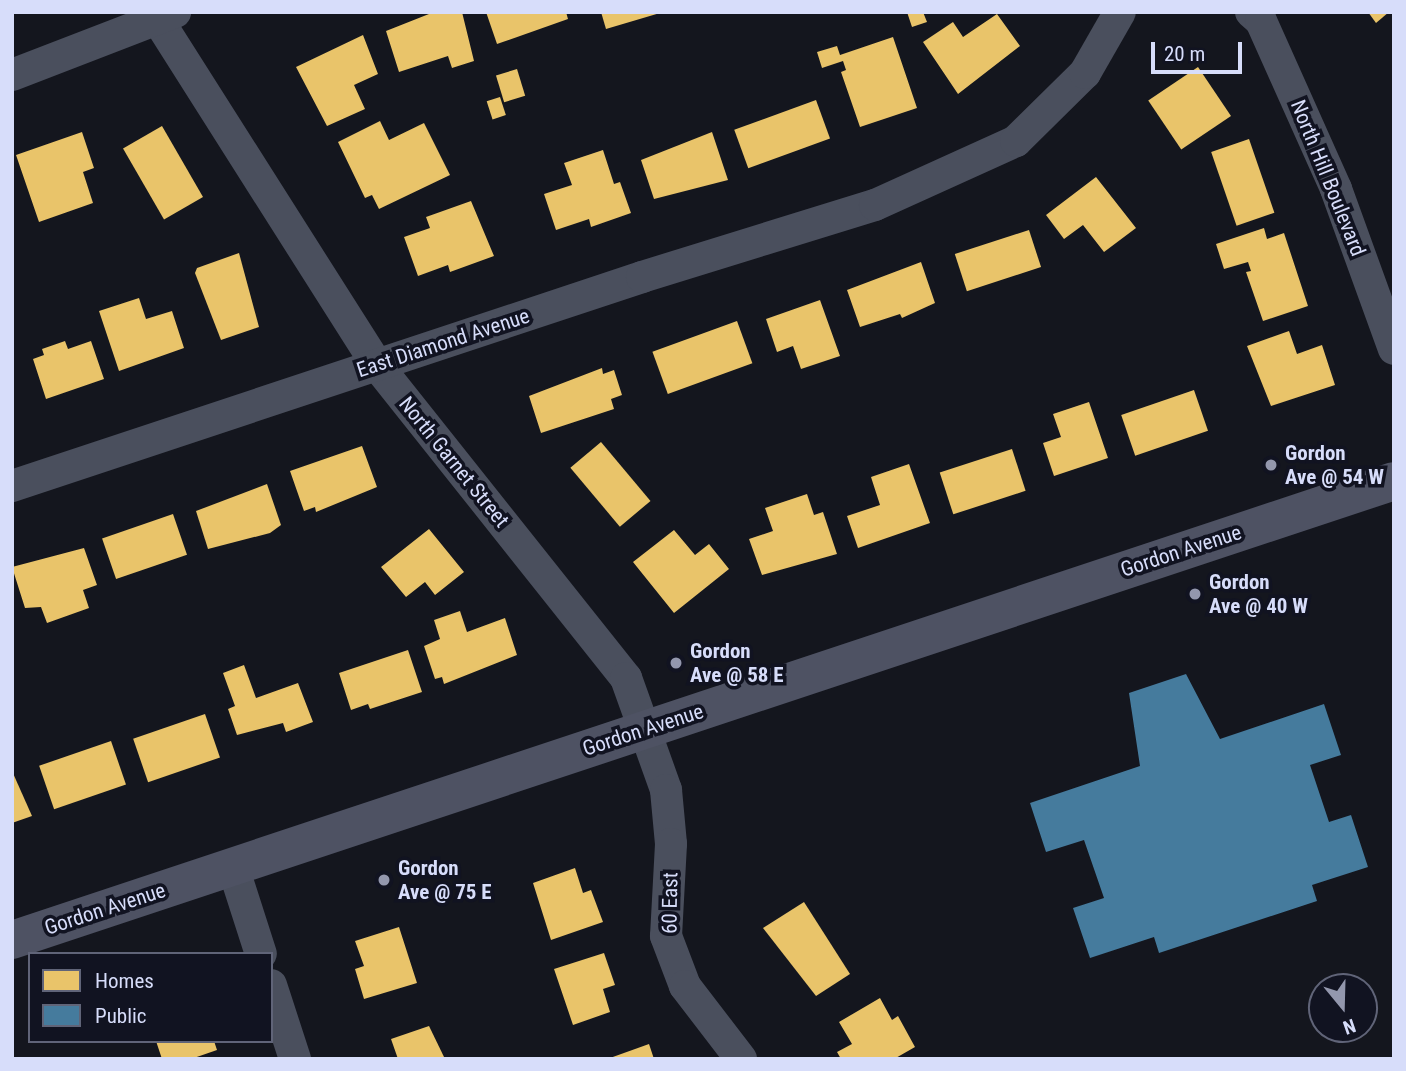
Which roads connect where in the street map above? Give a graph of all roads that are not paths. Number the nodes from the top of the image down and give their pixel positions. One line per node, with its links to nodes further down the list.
1 (1120, 12): 6 (street, East Diamond Avenue)
2 (1251, 12): 5 (street, North Hill Boulevard)
3 (162, 14): 4 (street); 6 (street, North Garnet Street)
4 (12, 75)
5 (1394, 349)
6 (377, 365): 8 (street, East Diamond Avenue); 9 (street, North Garnet Street)
7 (1394, 481): 9 (main road, Gordon Avenue)
8 (12, 486)
9 (646, 729): 10 (main road, Gordon Avenue); 15 (street, 60 East)
10 (233, 867): 11 (main road, Gordon Avenue); 12 (street)
11 (12, 940)
12 (260, 952)
13 (273, 991): 14 (street)
14 (295, 1059)
15 (741, 1059)

